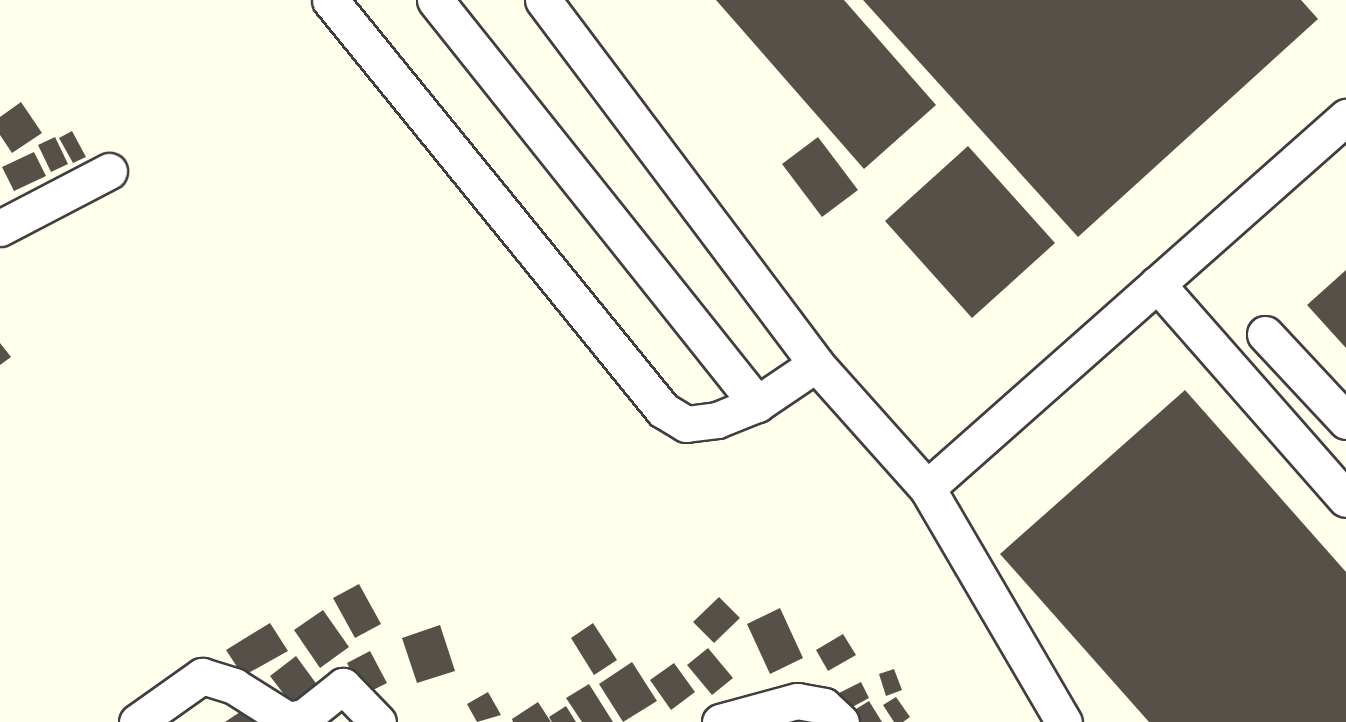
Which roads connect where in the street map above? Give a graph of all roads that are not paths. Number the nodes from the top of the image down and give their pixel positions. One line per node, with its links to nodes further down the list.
1 (330, 0): 10 (street)
2 (435, 0): 10 (street)
3 (543, 0): 9 (street)
4 (1346, 117): 7 (street)
5 (109, 171): 6 (street)
6 (0, 228)
7 (1157, 284): 12 (street); 13 (street)
8 (1265, 334): 11 (street)
9 (816, 364): 10 (street); 12 (street)
10 (757, 404)
11 (1346, 421)
12 (927, 488): 18 (street)
13 (1346, 499)
14 (137, 722): 15 (street)
15 (378, 722)
16 (720, 722): 17 (street)
17 (841, 722)
18 (1064, 722)

